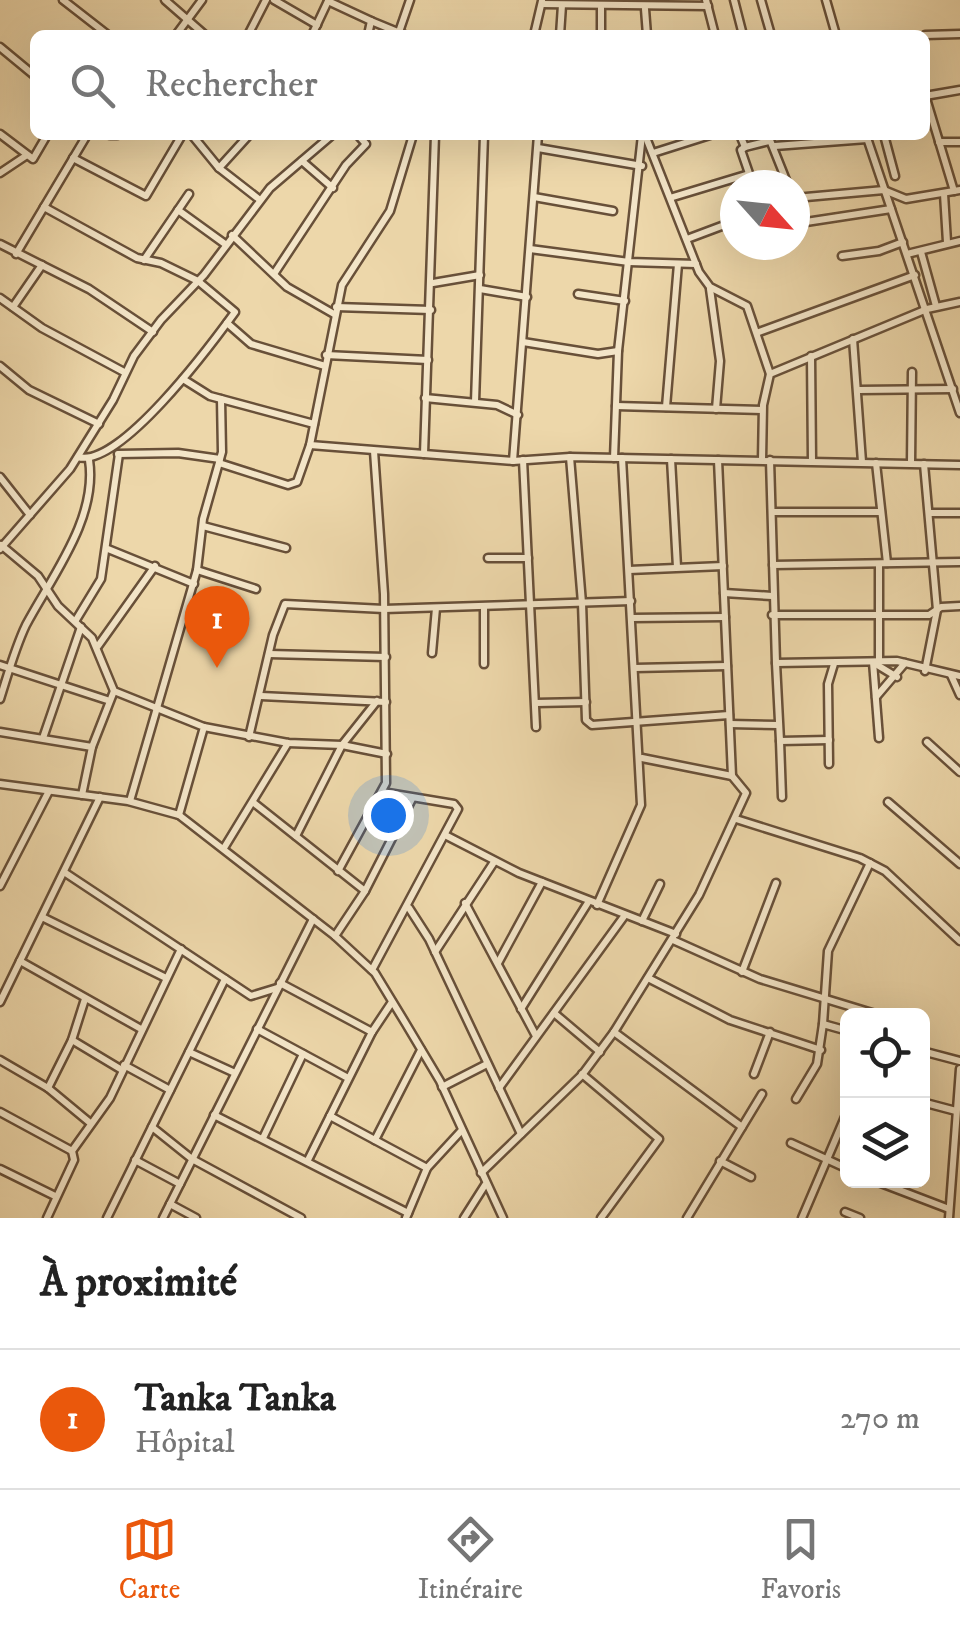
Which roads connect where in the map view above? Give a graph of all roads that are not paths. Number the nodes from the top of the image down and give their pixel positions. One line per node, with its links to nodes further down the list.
1 (63, 0): 19 (street)
2 (164, 0): 16 (street)
3 (202, 0): 16 (street)
4 (266, 0): 22 (street)
5 (274, 0): 18 (street)
6 (410, 0): 26 (street)
7 (734, 0): 31 (street)
8 (761, 0): 32 (street)
9 (826, 0): 33 (street)
10 (328, 1): 17 (street); 18 (street)
11 (542, 2): 13 (street); 27 (street)
12 (707, 3): 14 (street); 30 (street)
13 (562, 6): 15 (street); 28 (street)
14 (648, 6): 15 (street)
15 (601, 8): 29 (street)
16 (185, 18): 20 (street); 21 (street)
17 (371, 20): 24 (street); 25 (street)
18 (317, 26): 23 (street)
19 (102, 30)
20 (179, 30)
21 (199, 30)
22 (251, 30)
23 (315, 30)
24 (369, 30)
25 (395, 30)
26 (403, 30)
27 (535, 30)
28 (560, 30)
29 (602, 30)
30 (713, 30)
31 (741, 30)
32 (770, 30)
33 (835, 30)
34 (960, 34): 35 (street)
35 (930, 35)
36 (0, 48): 37 (street)
37 (30, 72)
38 (960, 90): 39 (street)
39 (930, 94)
40 (930, 112): 60 (street)
41 (0, 134): 65 (street)
42 (44, 140): 65 (street)
43 (84, 140): 66 (street)
44 (179, 140): 66 (street)
45 (196, 140): 69 (street)
46 (245, 140): 69 (street)
47 (326, 140): 67 (street)
48 (362, 140): 75 (street)
49 (411, 140): 123 (street)
50 (435, 140): 111 (street)
51 (484, 140): 108 (street)
52 (538, 140): 63 (street)
53 (644, 140): 68 (street)
54 (646, 140): 64 (street)
55 (693, 140): 64 (street)
56 (742, 140): 62 (street)
57 (868, 140): 76 (street)
58 (885, 140): 73 (street)
59 (771, 141): 62 (street); 71 (street)
60 (939, 142): 61 (street); 77 (street)
61 (960, 142)
62 (745, 147): 70 (street)
63 (538, 148): 68 (street); 80 (street)
64 (652, 152): 81 (street)
65 (27, 155): 72 (street)
66 (73, 158): 84 (street)
67 (302, 160): 75 (street); 83 (street)
68 (642, 166): 103 (street)
69 (220, 168): 83 (street)
70 (748, 170)
71 (782, 170)
72 (0, 173)
73 (896, 176)
74 (720, 183): 81 (street)
75 (332, 188): 107 (street)
76 (884, 190): 79 (street); 82 (street); 85 (street)
77 (957, 191): 79 (street)
78 (189, 194): 86 (street)
79 (944, 194): 93 (street)
80 (534, 197): 87 (street); 97 (street)
81 (673, 197): 91 (street)
82 (810, 197)
83 (260, 200): 90 (street)
84 (44, 207): 99 (street); 102 (street)
85 (891, 209): 88 (street); 92 (street)
86 (178, 210): 96 (street); 102 (street)
87 (613, 210)
88 (810, 221)
89 (720, 226): 91 (street)
90 (232, 234): 96 (street); 107 (street)
91 (687, 239): 105 (street)
92 (902, 242): 100 (street); 101 (street)
93 (946, 242): 94 (street); 98 (street)
94 (960, 242)
95 (0, 244): 99 (street)
96 (225, 244): 110 (street)
97 (530, 249): 103 (street); 115 (street)
98 (922, 252): 100 (street); 119 (street)
99 (16, 254): 106 (street)
100 (907, 254): 109 (street)
101 (842, 256)
102 (144, 260): 110 (street)
103 (629, 262): 104 (street); 117 (street)
104 (678, 264): 105 (street); 146 (street)
105 (696, 264): 112 (street)
106 (42, 265): 120 (street); 125 (street)
107 (274, 274): 123 (street)
108 (480, 275): 111 (street); 113 (street)
109 (914, 276): 121 (street); 126 (street)
110 (198, 282): 124 (street); 125 (street)
111 (432, 283): 122 (street)
112 (710, 288): 126 (street); 147 (street)
113 (480, 289): 115 (street); 144 (street)
114 (578, 294): 117 (street)
115 (527, 297): 128 (street)
116 (0, 298): 120 (street)
117 (624, 301): 129 (street)
118 (960, 302): 119 (street)
119 (936, 306): 121 (street)
120 (13, 308): 135 (street)
121 (926, 309): 127 (street); 139 (street)
122 (432, 310): 123 (street); 132 (street)
123 (335, 311): 130 (street)
124 (228, 323): 134 (street); 138 (street)
125 (152, 332): 135 (street)
126 (759, 332): 137 (street)
127 (853, 339): 131 (street); 140 (street)
128 (524, 342): 129 (street); 150 (street)
129 (618, 351): 145 (street)
130 (326, 355): 132 (street); 134 (street)
131 (811, 356): 137 (street); 168 (street)
132 (428, 360): 142 (street)
133 (0, 366): 151 (street)
134 (325, 366): 152 (street)
135 (124, 372): 151 (street)
136 (912, 372): 141 (street)
137 (770, 374): 148 (street)
138 (182, 379): 143 (street); 155 (street)
139 (952, 388): 141 (street); 149 (street)
140 (858, 390): 141 (street); 169 (street)
141 (914, 390): 171 (street)
142 (425, 398): 144 (street); 157 (street)
143 (222, 399): 152 (street); 166 (street)
144 (475, 402): 150 (street)
145 (616, 406): 146 (street); 160 (street)
146 (666, 408): 147 (street)
147 (716, 409): 148 (street)
148 (762, 410): 165 (street)
149 (960, 412)
150 (518, 415): 167 (street)
151 (98, 424): 158 (street)
152 (314, 424): 153 (street)
153 (310, 445): 154 (street); 166 (street)
154 (374, 451): 157 (street); 206 (street)
155 (107, 453): 156 (street); 162 (street)
156 (118, 454): 166 (street); 183 (street)
157 (424, 454): 167 (street)
158 (78, 457): 162 (street); 179 (street)
159 (570, 457): 160 (street); 163 (street); 201 (street)
160 (618, 458): 161 (street); 194 (street)
161 (670, 459): 164 (street); 192 (street)
162 (89, 460): 197 (street)
163 (523, 460): 167 (street); 185 (street)
164 (718, 460): 165 (street); 191 (street)
165 (766, 460): 168 (street); 175 (street)
166 (220, 461): 180 (street)
167 (513, 461)
168 (812, 461): 169 (street)
169 (862, 462): 170 (street)
170 (876, 463): 171 (street); 176 (street)
171 (911, 463): 172 (street)
172 (924, 464): 173 (street); 177 (street)
173 (960, 464)
174 (0, 477): 179 (street)
175 (772, 512): 176 (street); 189 (street)
176 (881, 512): 187 (street)
177 (930, 513): 178 (street); 188 (street)
178 (960, 513)
179 (30, 515): 181 (street)
180 (203, 526): 182 (street); 193 (street)
181 (0, 546): 197 (street)
182 (286, 548)
183 (108, 549): 190 (street); 212 (street)
184 (488, 558): 185 (street)
185 (528, 558): 203 (street)
186 (960, 562): 188 (street)
187 (883, 564): 188 (street); 189 (street); 209 (street)
188 (936, 564): 207 (street)
189 (772, 565): 199 (street)
190 (155, 566): 195 (street); 213 (street)
191 (723, 566): 192 (street); 198 (street)
192 (677, 568): 194 (street)
193 (197, 570): 195 (street); 196 (street)
194 (629, 570): 200 (street)
195 (194, 584): 240 (street)
196 (256, 588)
197 (48, 590): 212 (street); 224 (street)
198 (724, 593): 199 (street); 210 (street)
199 (772, 596): 208 (street)
200 (630, 601): 201 (street); 211 (street)
201 (582, 602): 203 (street); 238 (street)
202 (960, 606): 207 (street)
203 (532, 607): 205 (street); 239 (street)
204 (436, 608): 205 (street); 206 (street); 215 (street)
205 (484, 608): 220 (street)
206 (384, 609): 214 (street); 216 (street)
207 (937, 610): 209 (street); 226 (street)
208 (772, 615): 209 (street); 221 (street)
209 (879, 615): 217 (street)
210 (725, 617): 211 (street); 223 (street)
211 (632, 618): 225 (street)
212 (79, 623): 213 (street); 229 (street)
213 (97, 648): 230 (street)
214 (269, 654): 216 (street); 232 (street)
215 (432, 654)
216 (386, 657): 237 (street)
217 (876, 662): 218 (street); 219 (street); 228 (street); 234 (street)
218 (834, 663): 221 (street); 250 (street)
219 (905, 663): 226 (street); 228 (street)
220 (484, 664)
221 (776, 664): 243 (street)
222 (0, 665): 224 (street)
223 (727, 666): 225 (street); 242 (street)
224 (10, 668): 229 (street); 233 (street)
225 (635, 668): 241 (street)
226 (925, 671): 227 (street)
227 (955, 676): 231 (street)
228 (897, 677): 234 (street)
229 (62, 686): 235 (street); 248 (street)
230 (114, 691): 235 (street); 240 (street)
231 (960, 695)
232 (260, 696): 236 (street); 247 (street)
233 (0, 698)
234 (876, 698): 249 (street)
235 (107, 700): 255 (street)
236 (376, 702): 237 (street); 254 (street)
237 (386, 702): 256 (street)
238 (586, 702): 239 (street); 241 (street)
239 (536, 703): 245 (street)
240 (157, 711): 244 (street); 268 (street)
241 (638, 720): 242 (street); 257 (street)
242 (729, 720): 243 (street); 260 (street)
243 (778, 725): 251 (street)
244 (204, 727): 247 (street); 271 (street)
245 (536, 727)
246 (0, 732): 248 (street)
247 (249, 737): 253 (street)
248 (43, 738): 255 (street)
249 (879, 738)
250 (828, 740): 251 (street); 258 (street)
251 (780, 741): 265 (street)
252 (927, 742): 259 (street)
253 (288, 744): 254 (street); 270 (street)
254 (342, 746): 256 (street); 273 (street)
255 (92, 748): 264 (street)
256 (387, 754): 263 (street)
257 (642, 758): 260 (street); 287 (street)
258 (829, 764)
259 (960, 772)
260 (732, 776): 272 (street)
261 (0, 784): 262 (street)
262 (49, 790): 264 (street); 284 (street)
263 (382, 792): 267 (street); 279 (street)
264 (82, 795): 266 (street)
265 (782, 796)
266 (100, 797): 268 (street); 280 (street)
267 (412, 799): 274 (street); 285 (street)
268 (130, 801): 271 (street)
269 (888, 802): 278 (street)
270 (254, 803): 273 (street); 275 (street)
271 (179, 815): 275 (street)
272 (736, 819): 277 (street); 294 (street)
273 (296, 836): 279 (street)
274 (447, 836): 276 (street); 288 (street)
275 (224, 848): 291 (street)
276 (494, 862): 281 (street); 286 (street)
277 (870, 863): 295 (street); 309 (street)
278 (960, 864)
279 (338, 871): 285 (street)
280 (64, 872): 290 (street); 296 (street)
281 (542, 882): 287 (street); 299 (street)
282 (776, 883): 301 (street)
283 (660, 884): 292 (street)
284 (0, 886)
285 (364, 891): 293 (street)
286 (464, 903): 297 (street); 299 (street)
287 (593, 903): 289 (street); 314 (street)
288 (409, 908): 297 (street); 300 (street)
289 (625, 915): 292 (street); 315 (street)
290 (42, 916): 298 (street); 302 (street)
291 (313, 918): 293 (street); 305 (street)
292 (642, 921): 294 (street)
293 (335, 936): 300 (street)
294 (674, 937): 301 (street); 303 (street)
295 (960, 941)
296 (180, 950): 302 (street); 304 (street)
297 (435, 952): 333 (street)
298 (20, 961): 306 (street); 308 (street)
299 (498, 963): 314 (street)
300 (372, 970): 311 (street)
301 (742, 972): 309 (street)
302 (166, 978): 317 (street)
303 (648, 978): 321 (street); 322 (street)
304 (225, 979): 307 (street); 327 (street)
305 (279, 986): 307 (street); 312 (street); 320 (street)
306 (2, 992): 310 (street)
307 (251, 996): 312 (street)
308 (85, 999): 317 (street); 324 (street)
309 (824, 1000): 313 (street); 316 (street)
310 (0, 1002)
311 (392, 1002): 320 (street); 325 (street)
312 (268, 1008): 318 (street)
313 (853, 1008)
314 (521, 1009): 323 (street)
315 (554, 1013): 323 (street); 328 (street)
316 (823, 1024): 319 (street); 326 (street)
317 (141, 1029): 334 (street)
318 (257, 1029): 330 (street); 336 (street)
319 (840, 1029)
320 (372, 1032): 339 (street)
321 (614, 1032): 328 (street); 353 (street)
322 (770, 1032): 326 (street); 338 (street)
323 (536, 1036): 342 (street)
324 (72, 1040): 334 (street); 341 (street)
325 (421, 1050): 340 (street); 358 (street)
326 (820, 1050): 345 (street)
327 (189, 1052): 336 (street); 343 (street)
328 (600, 1052): 337 (street)
329 (930, 1052): 332 (street)
330 (303, 1054): 339 (street); 357 (street)
331 (0, 1060): 341 (street)
332 (960, 1061)
333 (487, 1064): 340 (street); 342 (street)
334 (123, 1067): 343 (street); 351 (street)
335 (960, 1069): 348 (street)
336 (235, 1073): 349 (street)
337 (582, 1074): 356 (street); 387 (street)
338 (754, 1074)
339 (349, 1078): 350 (street)
340 (442, 1087): 355 (street)
341 (48, 1088): 351 (street)
342 (499, 1088): 356 (street)
343 (170, 1090): 352 (street)
344 (762, 1094): 353 (street)
345 (796, 1099)
346 (930, 1104): 348 (street)
347 (0, 1112): 360 (street)
348 (956, 1112): 378 (street)
349 (214, 1115): 357 (street); 362 (street)
350 (330, 1116): 358 (street); 363 (street)
351 (89, 1122): 360 (street)
352 (152, 1127): 361 (street); 362 (street)
353 (742, 1127): 365 (street)
354 (840, 1128): 364 (street)
355 (462, 1130): 367 (street); 369 (street)
356 (521, 1134): 369 (street)
357 (263, 1138): 363 (street)
358 (375, 1140): 367 (street)
359 (791, 1143): 364 (street)
360 (72, 1152): 374 (street)
361 (136, 1160): 371 (street); 381 (street)
362 (192, 1160): 371 (street); 377 (street)
363 (308, 1160): 379 (street)
364 (826, 1160): 366 (street); 389 (street)
365 (720, 1161): 370 (street); 388 (street)
366 (840, 1166)
367 (427, 1168): 379 (street)
368 (0, 1169): 374 (street)
369 (481, 1173): 372 (street)
370 (751, 1177)
371 (180, 1184): 375 (street)
372 (486, 1184): 385 (street); 386 (street)
373 (890, 1188): 378 (street)
374 (55, 1196): 380 (street)
375 (170, 1204): 382 (street); 383 (street)
376 (845, 1212): 390 (street)
377 (285, 1214): 384 (street)
378 (949, 1214)
379 (408, 1216)
380 (47, 1218)
381 (106, 1218)
382 (163, 1218)
383 (196, 1218)
384 (301, 1218)
385 (464, 1218)
386 (503, 1218)
387 (601, 1218)
388 (686, 1218)
389 (802, 1218)
390 (860, 1218)

